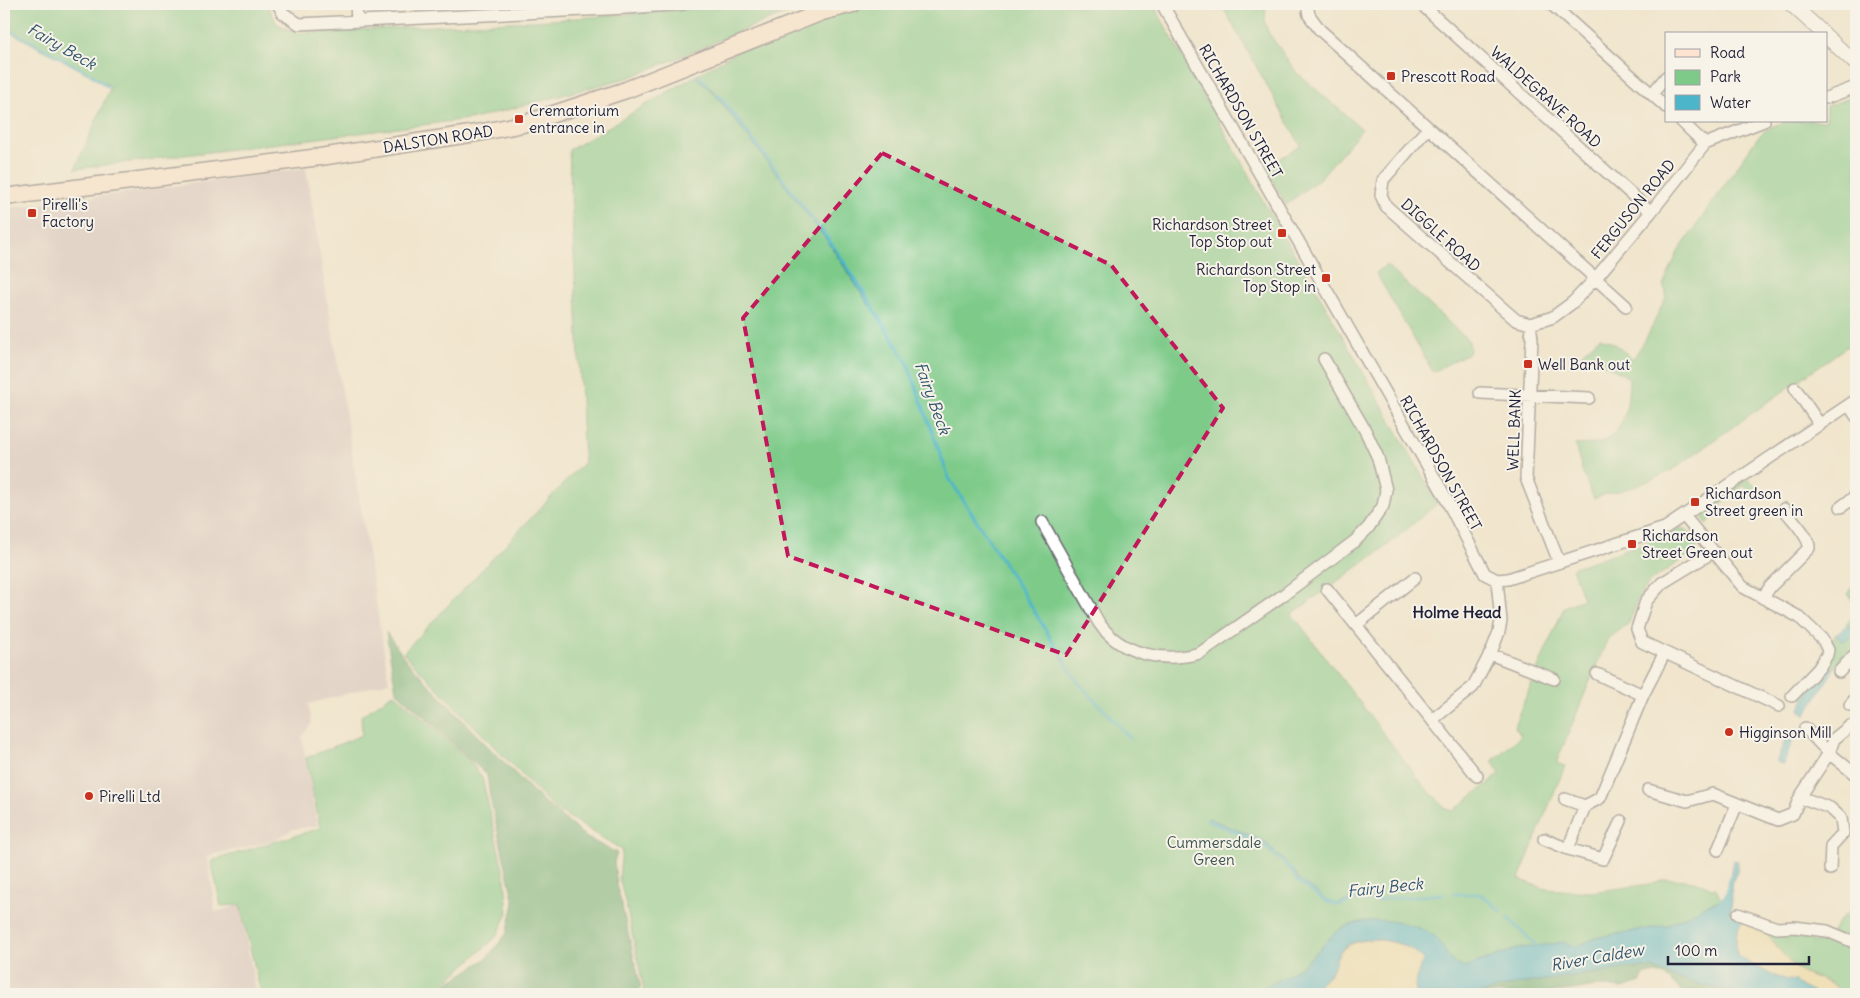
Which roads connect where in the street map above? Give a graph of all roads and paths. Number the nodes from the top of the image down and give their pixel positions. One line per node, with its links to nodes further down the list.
1 (278, 4): 13 (street)
2 (356, 4): 13 (street)
3 (683, 4): 11 (street)
4 (853, 4): 26 (main road, DALSTON ROAD)
5 (1162, 4): 47 (street, RICHARDSON STREET)
6 (1307, 4): 24 (street)
7 (1422, 4): 27 (street, WALDEGRAVE ROAD)
8 (1551, 4): 12 (street)
9 (1570, 4): 12 (street)
10 (1791, 4): 14 (street)
11 (627, 6): 13 (street)
12 (1562, 13): 19 (street)
13 (357, 21)
14 (1822, 32)
15 (1828, 38): 16 (street)
16 (1856, 64)
17 (1665, 78): 19 (street)
18 (1856, 87): 20 (street)
19 (1652, 94): 21 (street)
20 (1828, 97)
21 (1665, 106)
22 (1682, 122): 25 (street)
23 (1761, 122): 25 (street)
24 (1428, 128): 28 (street); 30 (street, DIGGLE ROAD)
25 (1705, 144): 27 (street, FERGUSON ROAD)
26 (4, 197)
27 (1651, 212): 28 (street, FERGUSON ROAD)
28 (1595, 279): 29 (street); 30 (street, FERGUSON ROAD)
29 (1626, 306)
30 (1530, 324): 34 (street, WELL BANK)
31 (1324, 359): 43 (street)
32 (1795, 388): 38 (street)
33 (1480, 393): 34 (street)
34 (1530, 394): 35 (street); 45 (street, WELL BANK)
35 (1589, 398)
36 (1853, 403): 37 (street); 38 (street)
37 (1856, 416)
38 (1820, 425): 42 (street)
39 (1856, 496): 40 (street)
40 (1841, 507)
41 (1784, 509): 49 (street)
42 (1684, 516): 44 (street); 45 (street)
43 (1042, 522)
44 (1714, 552): 49 (street); 52 (street)
45 (1559, 562): 47 (street)
46 (1415, 578): 50 (street)
47 (1498, 580): 51 (street)
48 (1327, 589): 50 (street)
49 (1763, 598): 59 (street)
50 (1356, 625): 61 (street)
51 (1490, 654): 57 (street); 61 (street)
52 (1664, 654): 58 (street); 60 (street)
53 (1852, 658): 54 (street); 55 (street)
54 (1856, 671)
55 (1839, 672)
56 (1597, 674): 58 (street)
57 (1554, 679)
58 (1642, 695): 71 (street)
59 (1792, 696)
60 (1779, 706)
61 (1432, 720): 66 (street)
62 (1850, 726): 64 (street)
63 (1805, 728): 64 (street)
64 (1830, 753): 65 (street); 68 (street)
65 (1856, 775)
66 (1477, 776)
67 (1648, 790): 70 (street)
68 (1800, 797): 70 (street); 76 (street)
69 (1565, 799): 71 (street)
70 (1737, 804): 75 (street)
71 (1585, 806): 74 (street)
72 (1621, 821): 74 (street)
73 (1544, 839): 74 (street)
74 (1568, 849)
75 (1718, 850)
76 (1830, 869)
77 (1738, 914): 78 (street)
78 (1856, 943)

